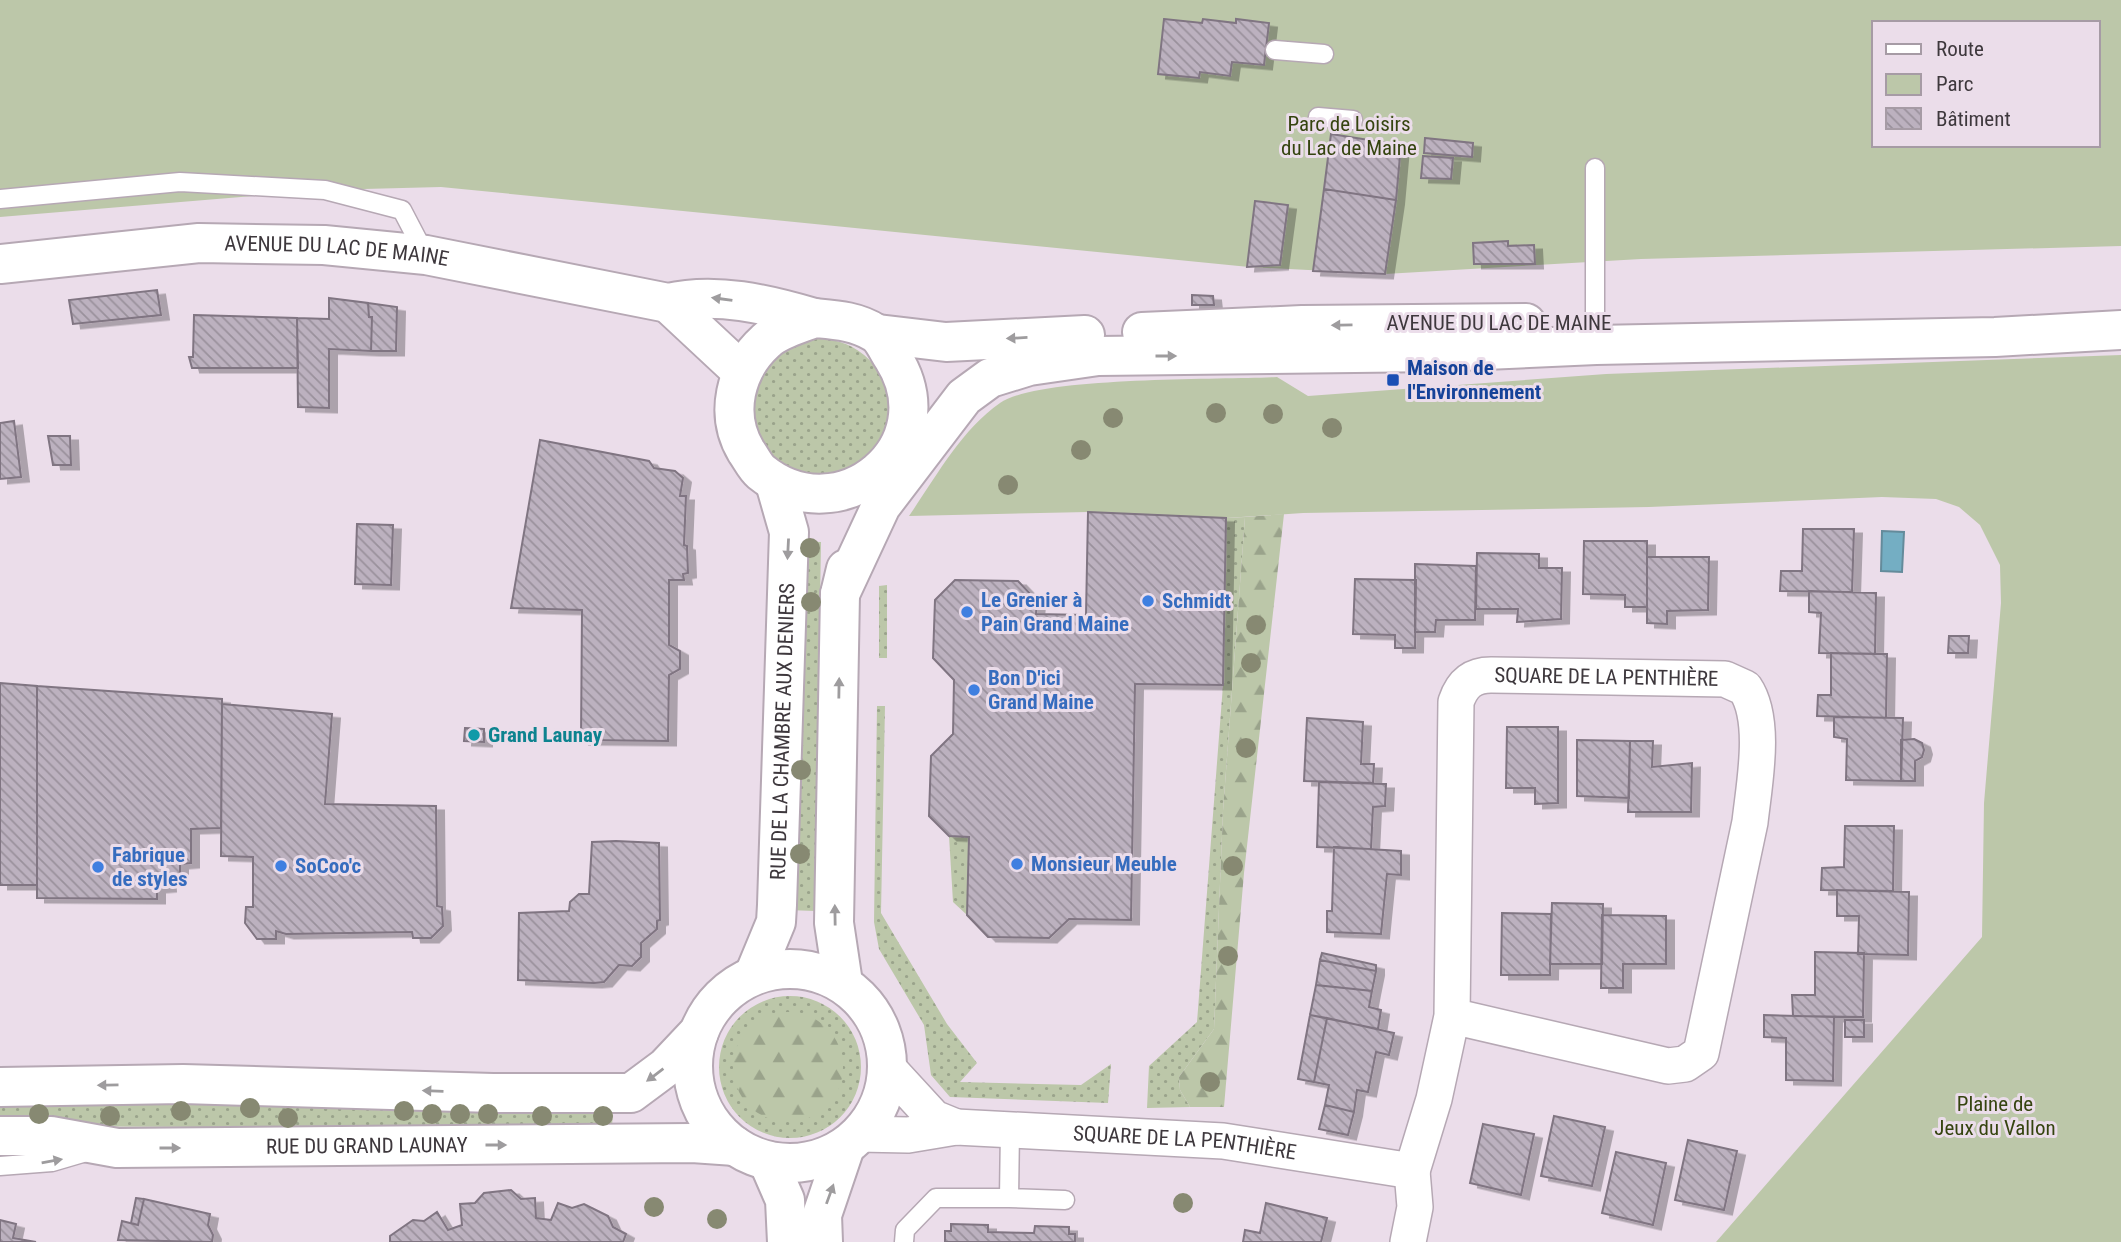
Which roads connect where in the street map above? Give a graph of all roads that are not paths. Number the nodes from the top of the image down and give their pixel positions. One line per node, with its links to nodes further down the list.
1 (1275, 50): 2 (lane)
2 (1325, 54)
3 (1318, 117): 4 (lane)
4 (1353, 120)
5 (1595, 168): 12 (lane)
6 (0, 199): 7 (lane)
7 (426, 255): 8 (street, AVENUE DU LAC DE MAINE); 9 (street, AVENUE DU LAC DE MAINE)
8 (0, 264)
9 (668, 303): 11 (street, AVENUE DU LAC DE MAINE, one-way to 9); 15 (street)
10 (2121, 310): 12 (street, AVENUE DU LAC DE MAINE)
11 (814, 318): 14 (street); 15 (street)
12 (1595, 323): 14 (street, AVENUE DU LAC DE MAINE, one-way to 14)
13 (2121, 330): 16 (street, AVENUE DU LAC DE MAINE, one-way to 13)
14 (878, 334): 17 (street)
15 (742, 372): 18 (street)
16 (929, 443): 17 (street); 19 (street)
17 (878, 473): 18 (street); 19 (street)
18 (775, 483): 20 (street, RUE DE LA CHAMBRE AUX DENIERS, one-way to 20)
19 (841, 594): 21 (street, one-way to 19)
20 (754, 975): 21 (street); 23 (street)
21 (843, 983): 24 (street)
22 (1452, 1016): 22 (street, SQUARE DE LA PENTHIÈRE); 33 (street, SQUARE DE LA PENTHIÈRE)
23 (699, 1032): 25 (street, one-way to 25); 31 (street)
24 (888, 1068): 26 (street, SQUARE DE LA PENTHIÈRE); 29 (street)
25 (0, 1087)
26 (956, 1127): 27 (street, SQUARE DE LA PENTHIÈRE); 29 (street, SQUARE DE LA PENTHIÈRE)
27 (1010, 1129): 33 (street, SQUARE DE LA PENTHIÈRE); 34 (lane)
28 (0, 1136): 30 (street, RUE DU GRAND LAUNAY)
29 (852, 1140): 31 (street); 37 (street, one-way to 29)
30 (102, 1147): 31 (street, RUE DU GRAND LAUNAY, one-way to 31); 32 (lane, one-way to 30)
31 (751, 1153): 36 (street)
32 (0, 1166)
33 (1412, 1171): 39 (street, SQUARE DE LA PENTHIÈRE)
34 (1009, 1198): 35 (lane); 38 (lane)
35 (1065, 1200)
36 (786, 1242)
37 (823, 1242)
38 (904, 1242)
39 (1408, 1242)

